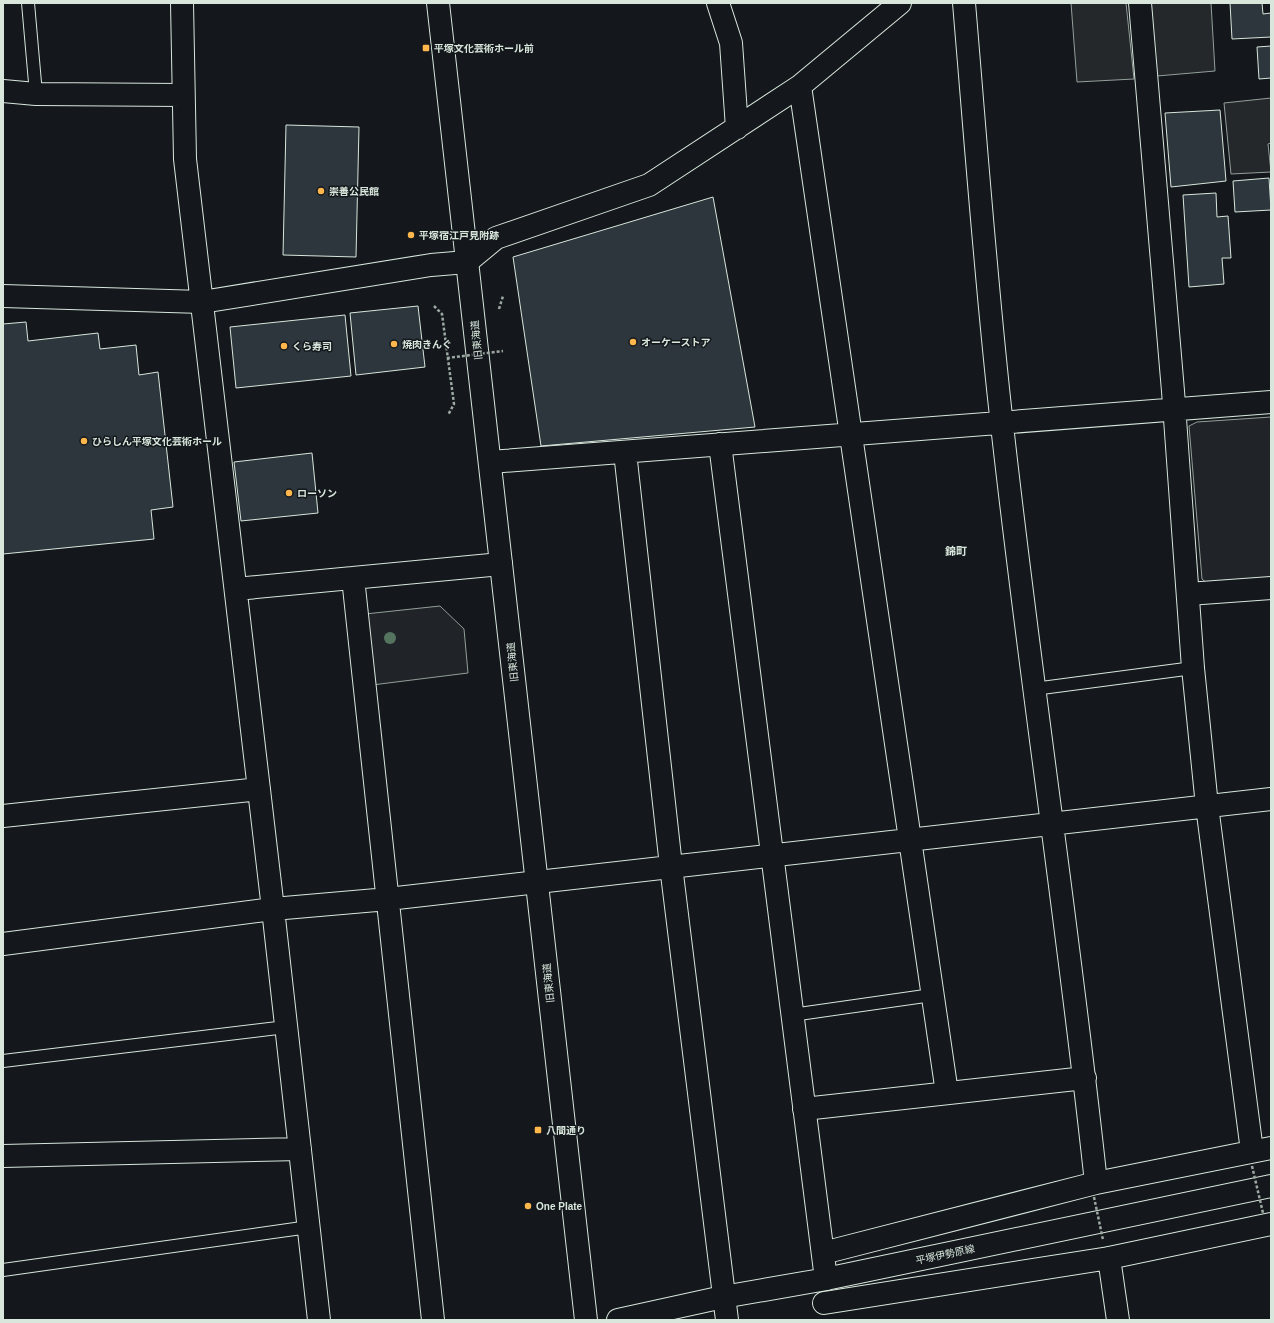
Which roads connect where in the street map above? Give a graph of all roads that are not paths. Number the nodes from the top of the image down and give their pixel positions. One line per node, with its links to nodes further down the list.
1 (28, 3): 10 (lane)
2 (182, 3): 11 (street)
3 (438, 3): 13 (street, 旧東海道)
4 (718, 3): 12 (street)
5 (900, 3): 8 (street)
6 (964, 3): 18 (street)
7 (1140, 3): 17 (street)
8 (800, 86): 12 (street); 19 (street)
9 (3, 91): 10 (street)
10 (36, 94): 11 (street)
11 (183, 95): 15 (street)
12 (737, 128): 13 (street)
13 (467, 262): 15 (street); 22 (street, 旧東海道)
14 (3, 296): 15 (street)
15 (202, 302): 26 (street)
16 (1271, 402): 17 (street)
17 (1174, 409): 18 (street); 27 (street)
18 (1002, 423): 19 (street); 29 (street)
19 (850, 434): 20 (street); 35 (street)
20 (720, 444): 21 (street); 36 (street)
21 (625, 452): 22 (street); 37 (street)
22 (490, 462): 23 (street, 旧東海道)
23 (501, 564): 24 (street); 38 (street, 旧東海道)
24 (353, 578): 26 (street); 39 (street)
25 (1271, 588): 27 (street)
26 (236, 589): 30 (street)
27 (1188, 594): 28 (street)
28 (1193, 668): 29 (lane); 32 (street)
29 (1034, 689): 34 (street)
30 (259, 789): 33 (street); 40 (street)
31 (1271, 799): 32 (street)
32 (1207, 806): 34 (street); 50 (street)
33 (3, 816)
34 (1050, 824): 35 (street); 46 (street)
35 (910, 839): 36 (street); 42 (street)
36 (772, 855): 37 (street); 43 (street)
37 (671, 866): 38 (street); 60 (street)
38 (536, 881): 39 (street); 64 (street, 旧東海道)
39 (388, 899): 40 (street); 63 (street)
40 (273, 909): 41 (street); 44 (street)
41 (3, 944)
42 (932, 995): 43 (lane); 47 (street)
43 (792, 1015): 48 (street)
44 (286, 1027): 45 (lane); 49 (street)
45 (3, 1061)
46 (1085, 1078): 47 (street); 53 (street)
47 (947, 1093): 48 (street)
48 (804, 1109): 57 (street)
49 (300, 1149): 51 (street); 55 (street)
50 (1258, 1155): 53 (street)
51 (3, 1156)
52 (1271, 1186): 59 (street, 平塚伊勢原線)
53 (1095, 1190): 57 (street)
54 (1267, 1218): 56 (street)
55 (309, 1227): 58 (lane); 62 (street)
56 (1106, 1249): 61 (street); 67 (street)
57 (823, 1254): 59 (street)
58 (3, 1270)
59 (823, 1280): 60 (street, 平塚伊勢原線); 61 (street)
60 (723, 1297): 65 (street, 平塚伊勢原線); 66 (street)
61 (826, 1311)
62 (319, 1320)
63 (433, 1320)
64 (586, 1320)
65 (618, 1320)
66 (727, 1320)
67 (1118, 1320)

